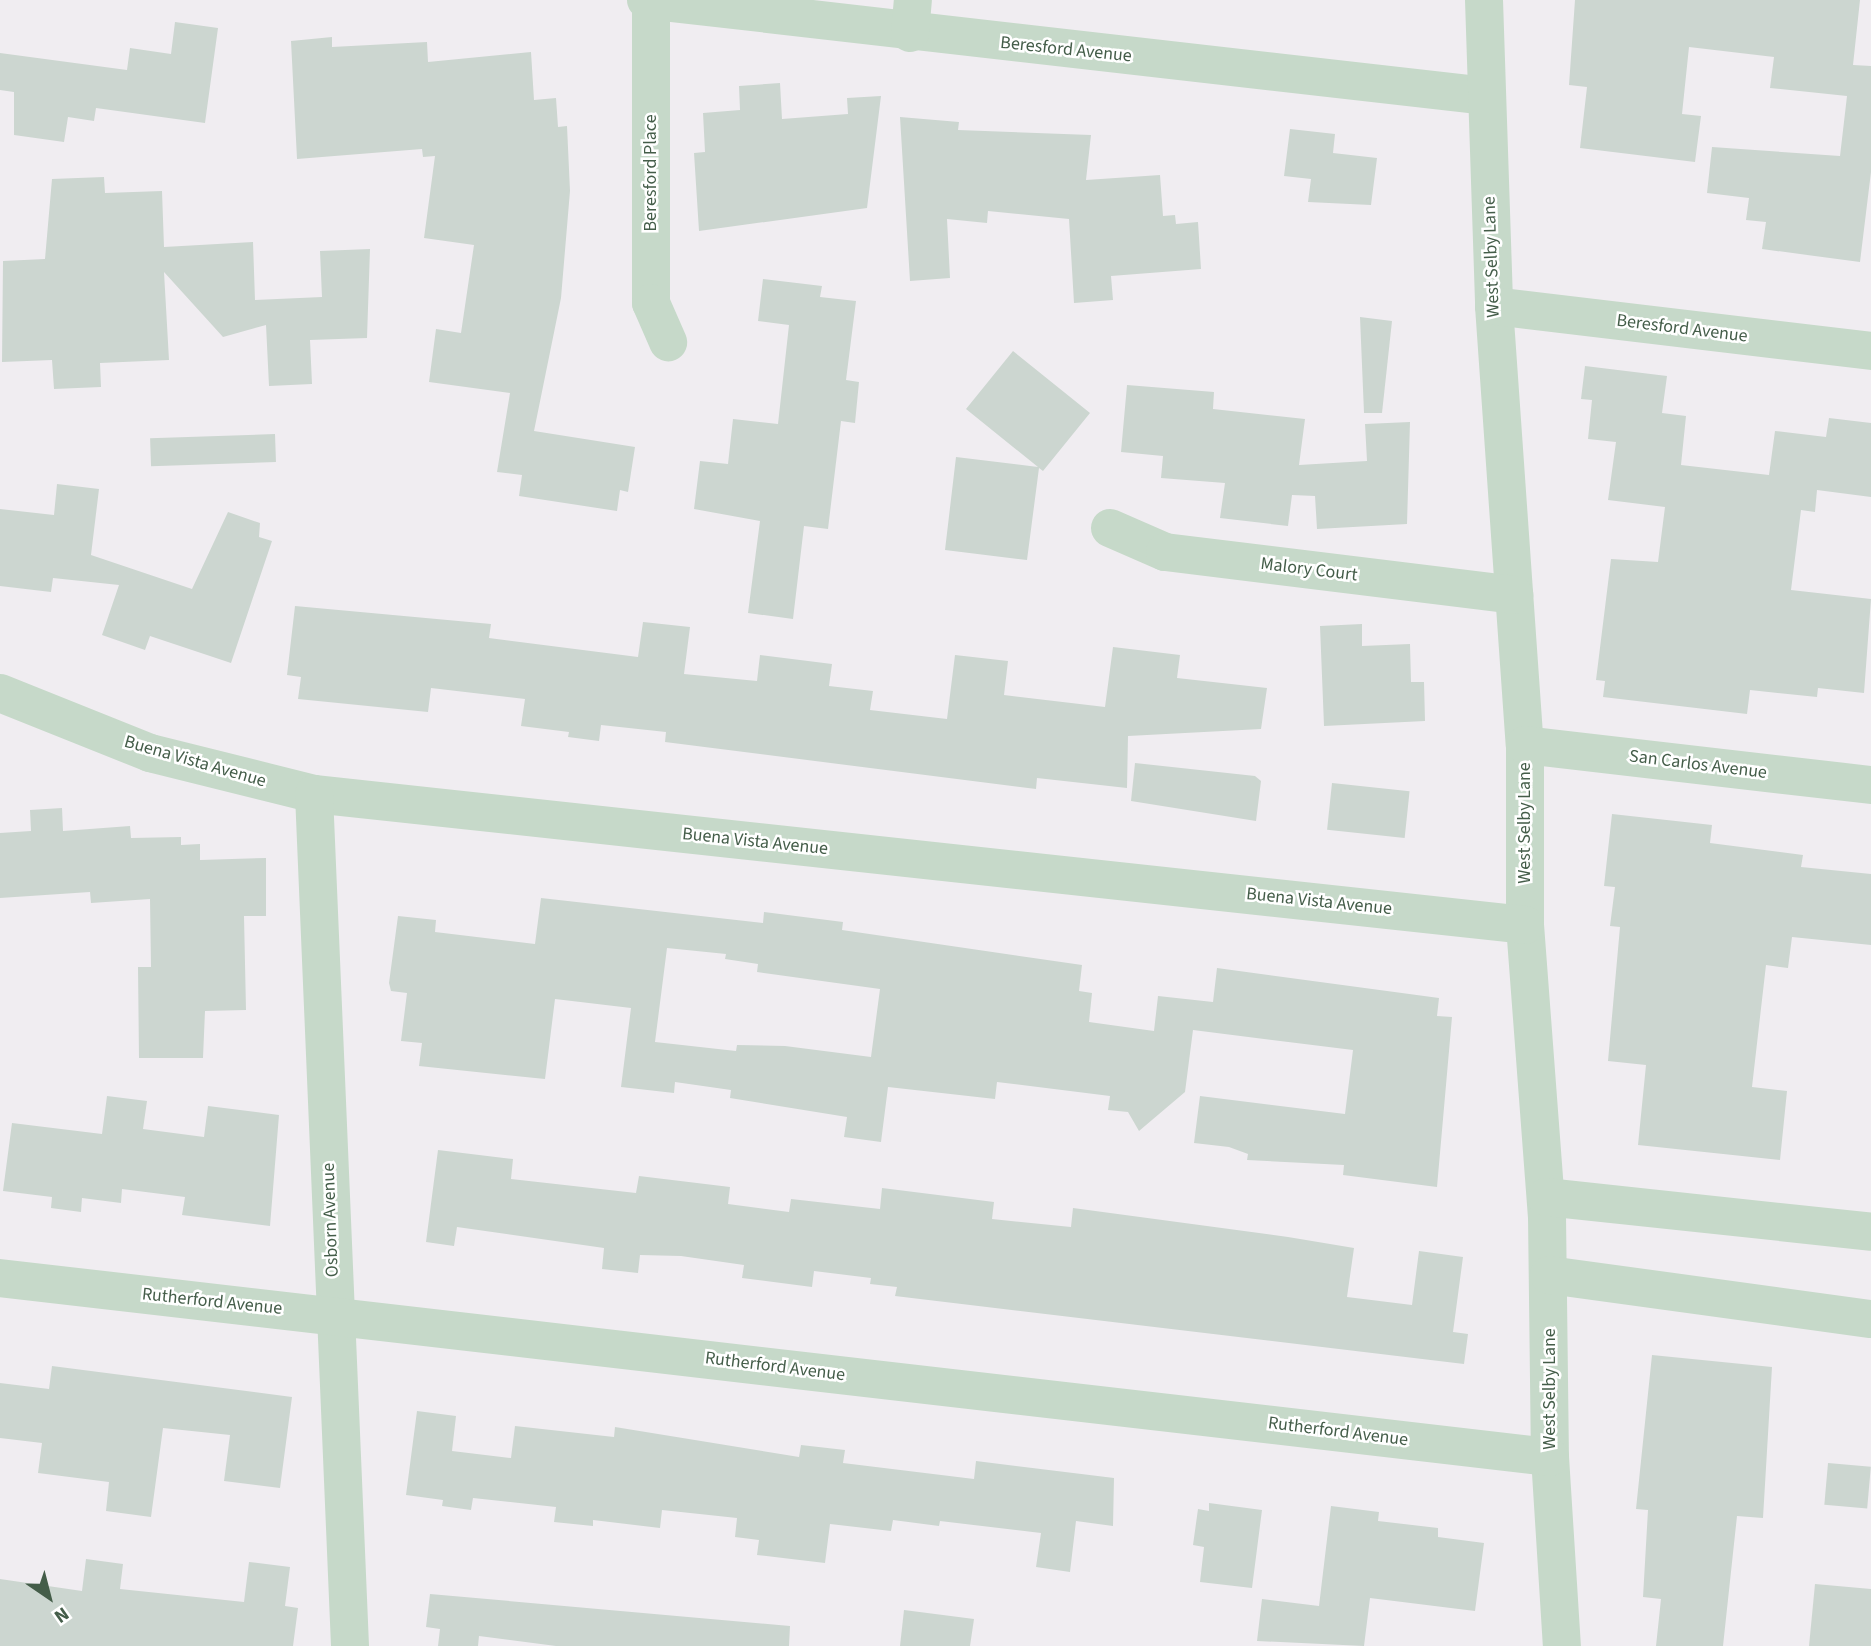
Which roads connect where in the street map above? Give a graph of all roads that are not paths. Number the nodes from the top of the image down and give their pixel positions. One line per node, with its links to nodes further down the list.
1 (648, 0): 3 (street, Beresford Avenue); 6 (street, Beresford Place)
2 (1484, 0): 4 (street, West Selby Lane)
3 (911, 16): 4 (street, Beresford Avenue)
4 (1486, 96): 5 (street, West Selby Lane)
5 (1494, 306): 7 (street, Beresford Avenue); 9 (street, West Selby Lane)
6 (668, 342)
7 (1871, 351)
8 (1110, 528): 9 (street, Malory Court)
9 (1514, 595): 11 (street, West Selby Lane)
10 (0, 693): 13 (street, Buena Vista Avenue)
11 (1525, 745): 12 (street, San Carlos Avenue); 14 (street, West Selby Lane)
12 (1871, 785)
13 (314, 794): 14 (street, Buena Vista Avenue); 19 (street, Osborn Avenue)
14 (1525, 925): 15 (street, West Selby Lane)
15 (1546, 1197): 16 (street); 17 (street, West Selby Lane)
16 (1871, 1232)
17 (1549, 1275): 20 (street); 21 (street, West Selby Lane)
18 (0, 1278): 19 (street, Rutherford Avenue)
19 (335, 1316): 21 (street, Rutherford Avenue); 22 (street, Osborn Avenue)
20 (1871, 1320)
21 (1550, 1457): 23 (street, West Selby Lane)
22 (350, 1646)
23 (1562, 1646)

